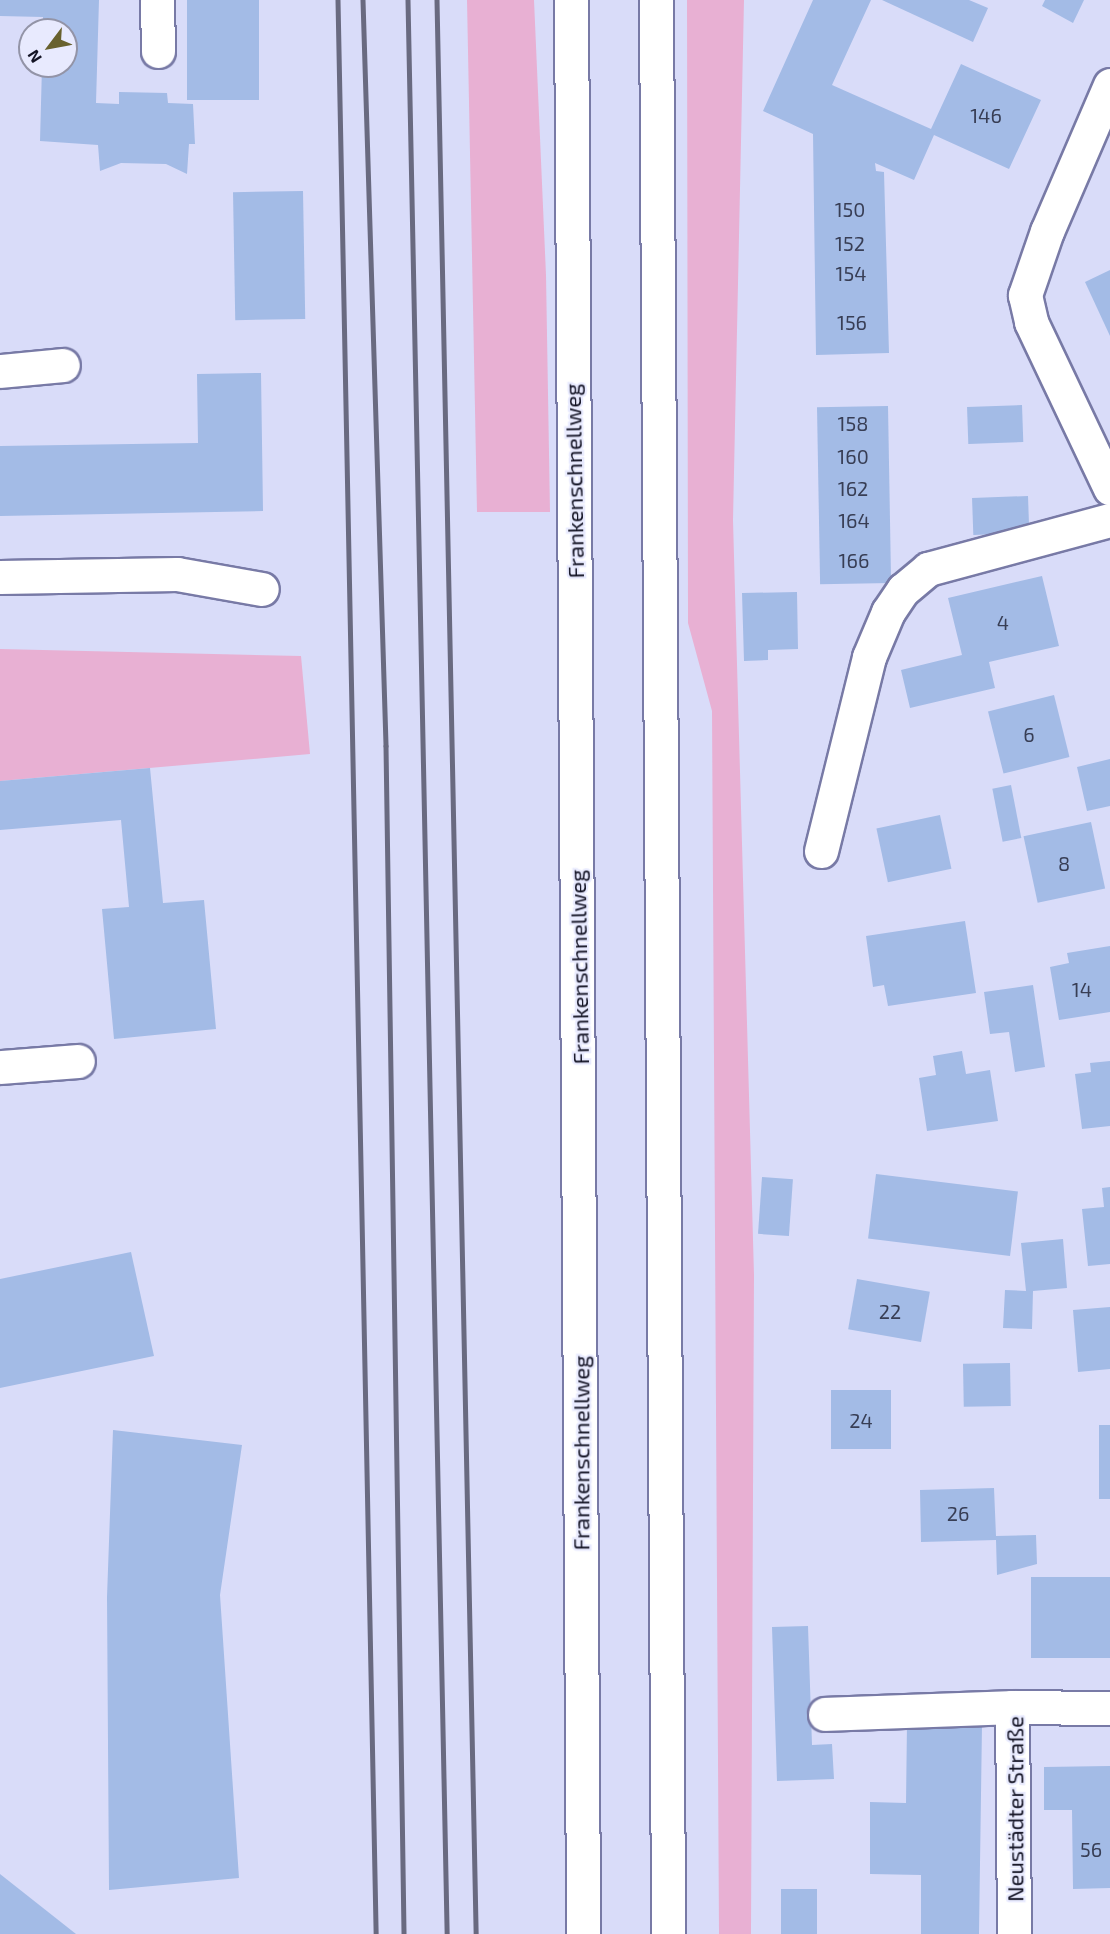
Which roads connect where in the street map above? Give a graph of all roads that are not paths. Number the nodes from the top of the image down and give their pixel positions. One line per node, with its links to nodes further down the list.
1 (157, 0): 4 (main road)
2 (571, 0): 18 (main road, Frankenschnellweg)
3 (656, 0): 19 (main road)
4 (158, 51)
5 (1110, 85): 8 (main road)
6 (63, 365): 7 (main road)
7 (0, 371)
8 (1110, 488)
9 (1110, 520): 12 (main road)
10 (0, 577): 11 (main road)
11 (262, 589)
12 (821, 851)
13 (78, 1061): 14 (main road)
14 (0, 1067)
15 (1012, 1707): 16 (main road, Neustädter Straße); 17 (main road); 20 (main road, Neustädter Straße)
16 (1110, 1708)
17 (825, 1714)
18 (583, 1934)
19 (668, 1934)
20 (1014, 1934)

